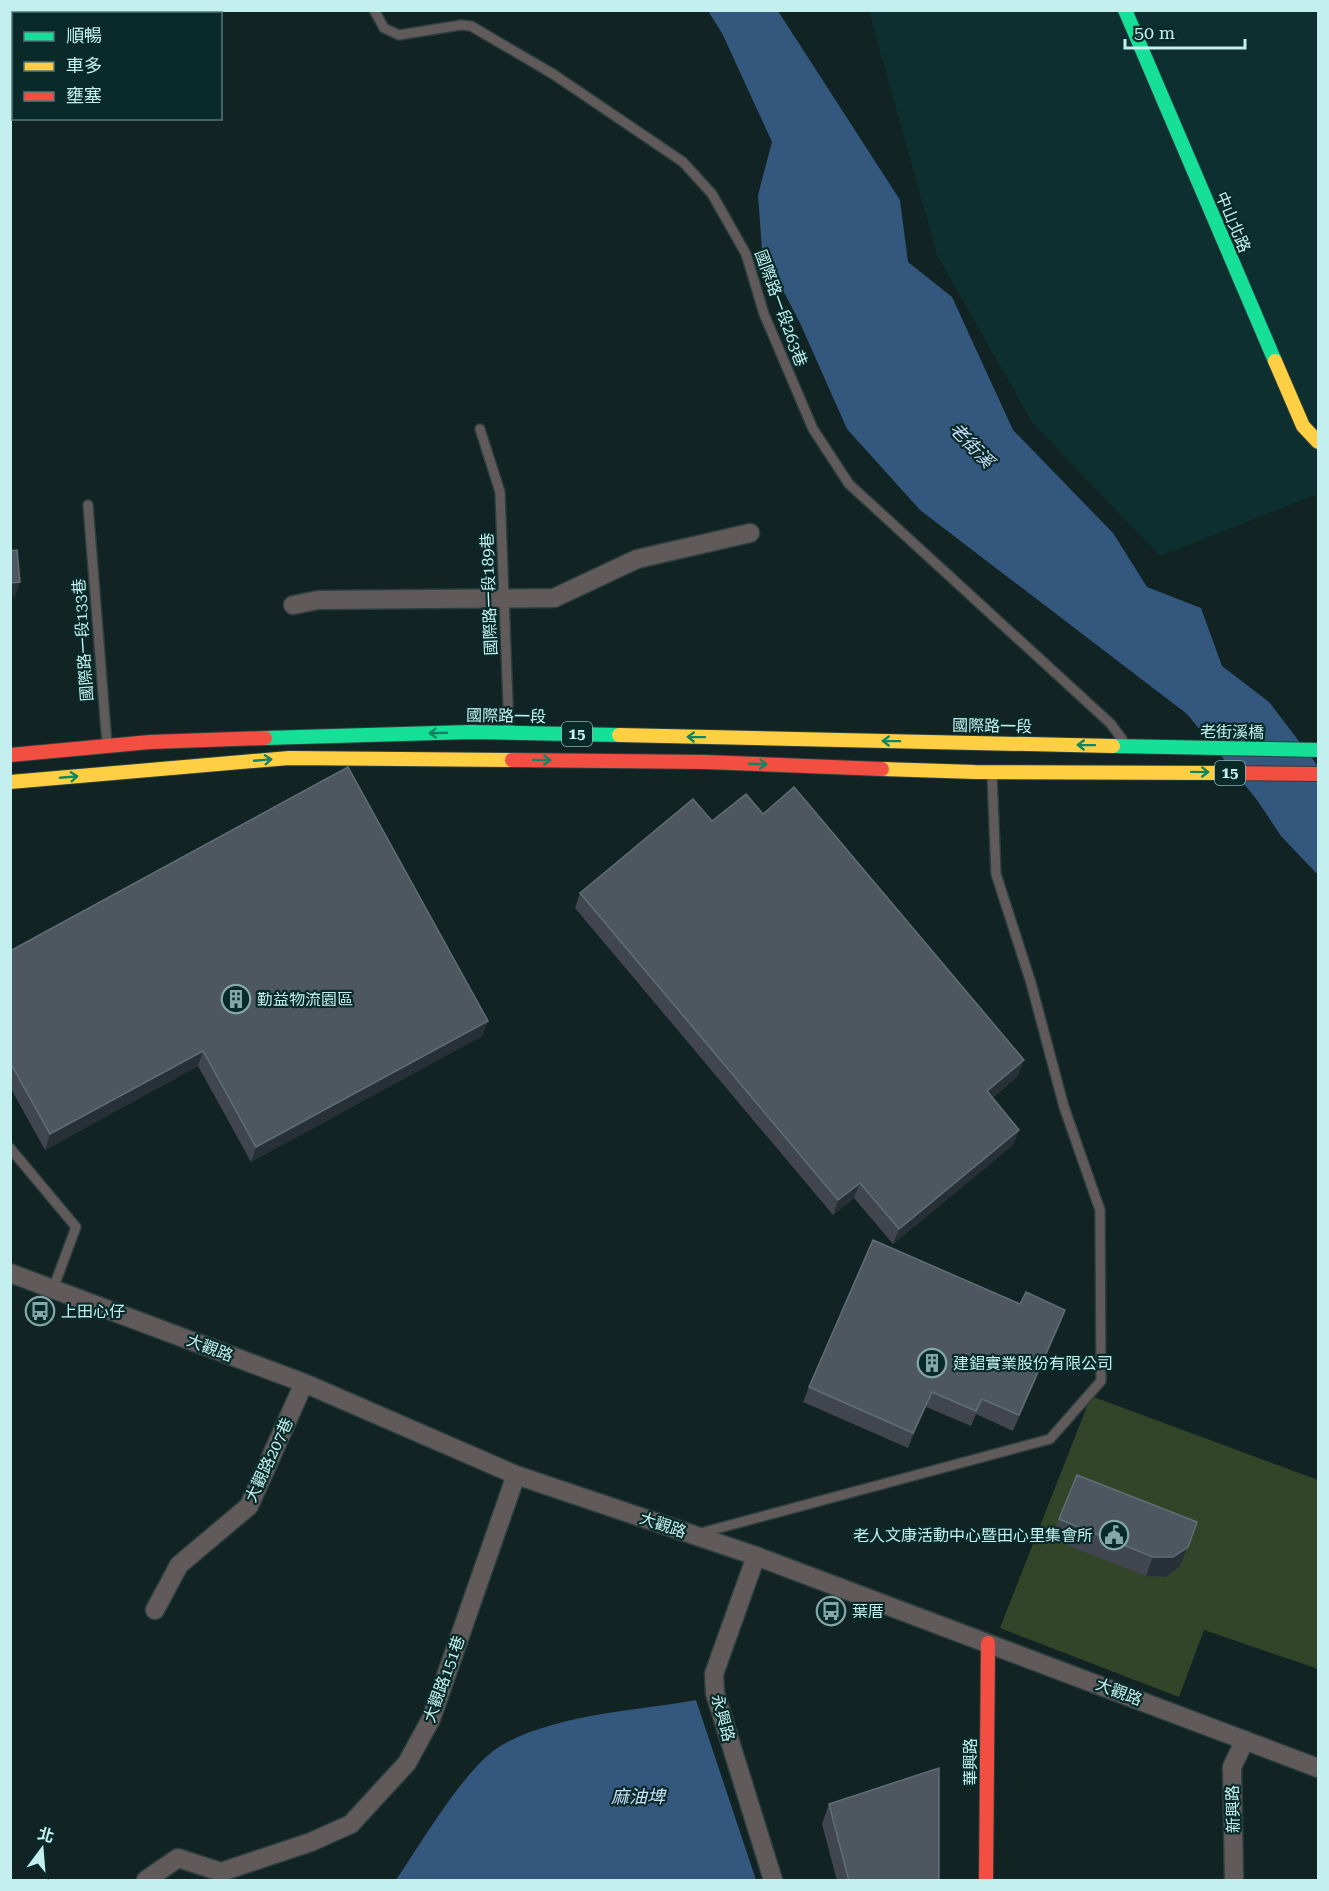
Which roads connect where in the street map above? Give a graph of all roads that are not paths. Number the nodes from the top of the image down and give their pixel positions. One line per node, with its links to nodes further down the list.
1 (374, 10): 10 (lane, 國際路一段263巷)
2 (1125, 10): 4 (main road, 中山北路)
3 (480, 429): 7 (lane, 國際路一段189巷)
4 (1318, 442)
5 (88, 505): 14 (lane, 國際路一段133巷)
6 (750, 533): 7 (street)
7 (504, 599): 8 (street); 9 (lane, 國際路一段189巷)
8 (293, 605)
9 (511, 746): 10 (main road, 國際路一段 / 15, one-way to 9); 14 (main road, 國際路一段 / 15, one-way to 9); 14 (main road, 國際路一段 / 15, one-way to 14); 15 (main road, 國際路一段 / 15, one-way to 15)
10 (1127, 746): 11 (main road, 國際路一段 / 15)
11 (1145, 747): 12 (main road, 老街溪橋 / 15)
12 (1318, 750)
13 (10, 755): 14 (main road, 國際路一段 / 15)
14 (108, 760): 17 (main road, 國際路一段 / 15, one-way to 14)
15 (992, 772): 16 (main road, 國際路一段 / 15, one-way to 16); 23 (lane)
16 (1318, 774)
17 (10, 782)
18 (10, 1148): 20 (lane)
19 (10, 1273): 20 (street, 大觀路)
20 (53, 1289): 21 (street, 大觀路)
21 (304, 1383): 22 (street, 大觀路); 25 (street, 大觀路207巷)
22 (516, 1475): 23 (street, 大觀路); 29 (street, 大觀路151巷)
23 (692, 1535): 24 (street, 大觀路)
24 (756, 1556): 26 (street, 大觀路); 30 (street, 永興路)
25 (155, 1610)
26 (988, 1643): 27 (street, 大觀路); 31 (main road, 華興路)
27 (1245, 1740): 28 (street, 大觀路); 32 (street, 新興路)
28 (1318, 1767)
29 (146, 1881)
30 (773, 1881)
31 (986, 1881)
32 (1234, 1881)

